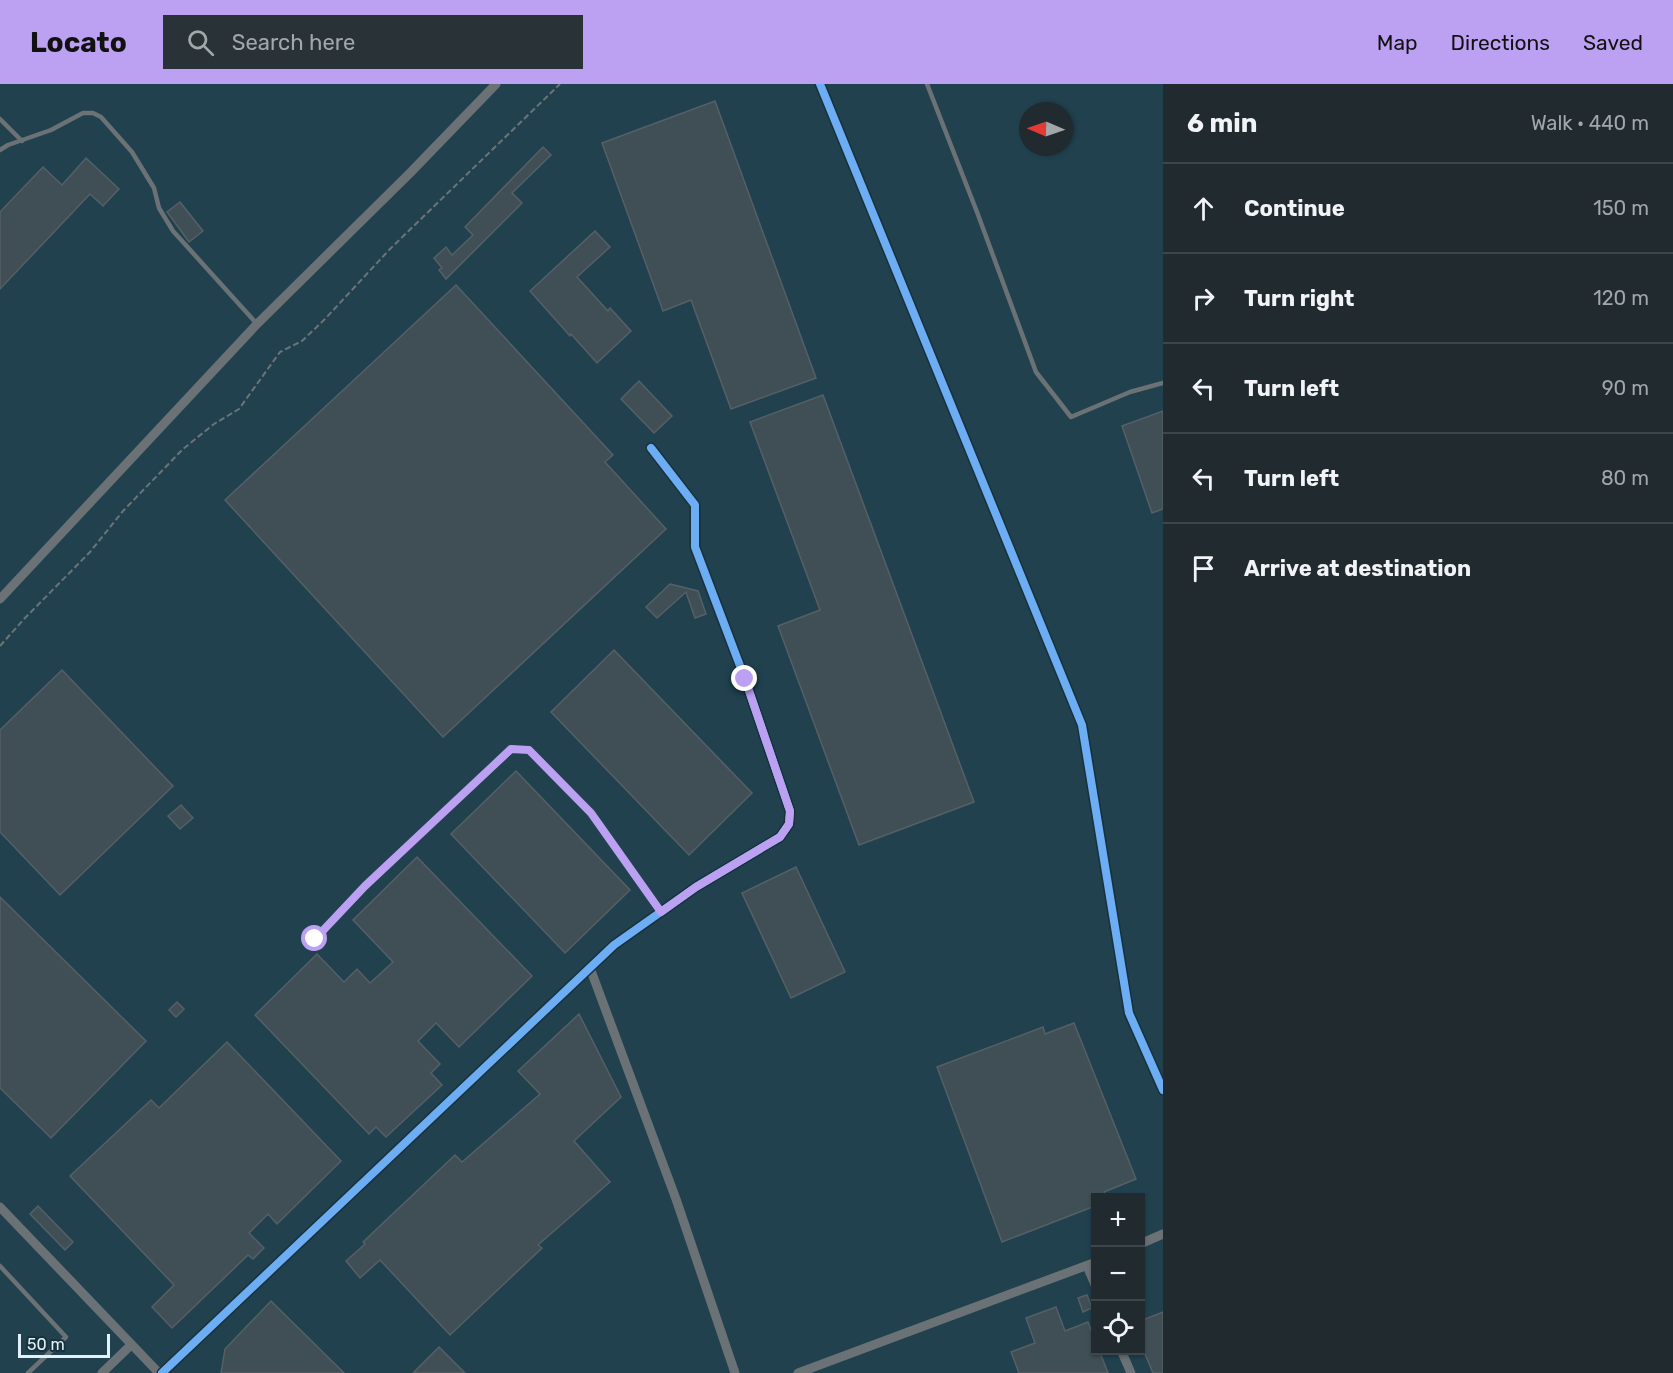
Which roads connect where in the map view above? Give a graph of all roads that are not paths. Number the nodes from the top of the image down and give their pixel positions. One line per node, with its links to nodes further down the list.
1 (496, 84): 7 (street)
2 (820, 84): 14 (street)
3 (927, 84): 8 (lane)
4 (0, 120): 5 (lane)
5 (22, 141): 6 (lane); 7 (lane)
6 (0, 150)
7 (257, 324): 10 (street)
8 (1163, 383)
9 (651, 448): 11 (street)
10 (0, 599)
11 (661, 912): 12 (lane); 13 (street)
12 (315, 939)
13 (590, 968): 24 (street); 25 (street)
14 (1163, 1090)
15 (0, 1207): 20 (street)
16 (1163, 1234): 17 (street)
17 (1145, 1242)
18 (1091, 1264): 26 (street)
19 (0, 1266): 22 (lane)
20 (131, 1345): 23 (street); 24 (street)
21 (1123, 1355): 27 (street)
22 (28, 1373)
23 (102, 1373)
24 (160, 1373)
25 (735, 1373)
26 (798, 1373)
27 (1131, 1373)

